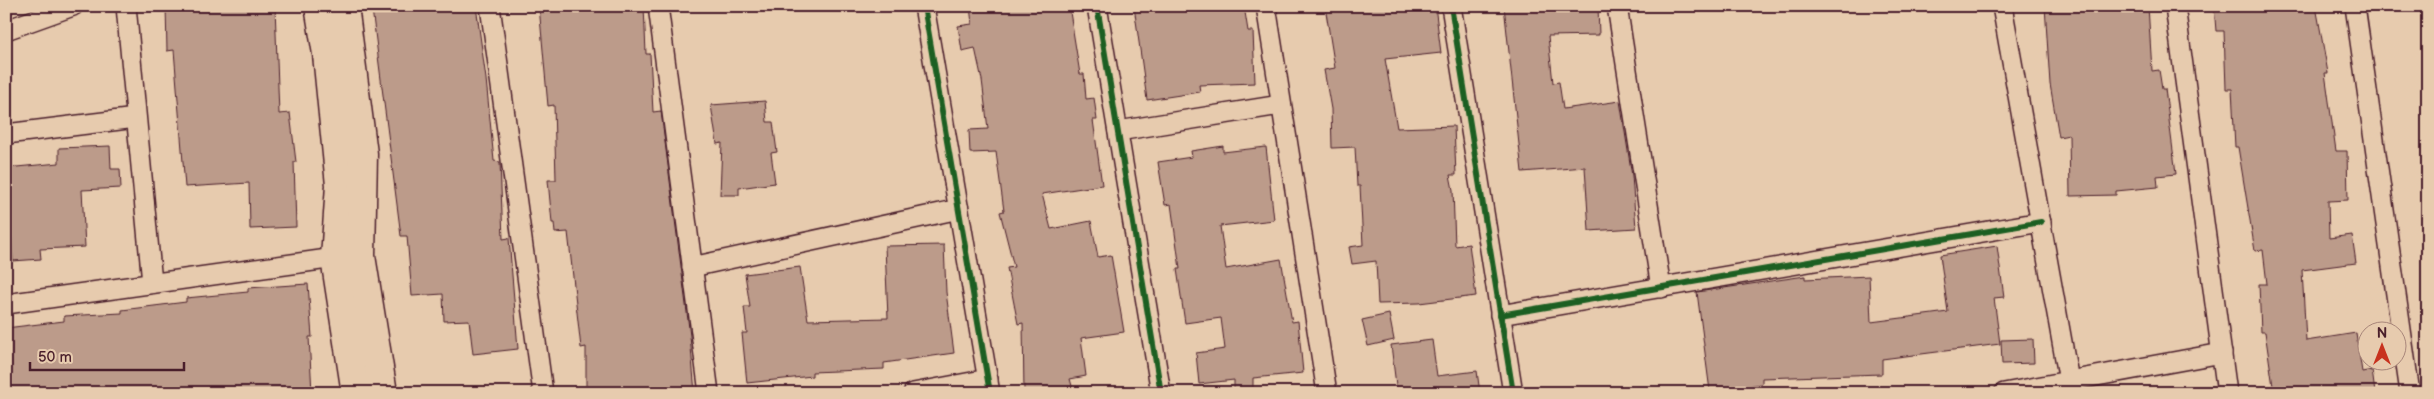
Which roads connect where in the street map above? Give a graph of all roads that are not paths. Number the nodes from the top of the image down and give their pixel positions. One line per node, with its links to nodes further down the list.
1 (73, 6): 15 (street)
2 (126, 6): 17 (street)
3 (319, 6): 22 (street)
4 (344, 6): 32 (street)
5 (490, 6): 33 (street)
6 (658, 6): 23 (street)
7 (924, 6): 20 (street)
8 (1097, 6): 18 (street)
9 (1266, 6): 16 (street)
10 (1451, 6): 27 (street)
11 (1618, 6): 25 (street)
12 (2002, 6): 21 (street)
13 (2175, 6): 28 (street)
14 (2355, 6): 41 (street)
15 (6, 30)
16 (1282, 105): 18 (street); 37 (street)
17 (136, 118): 19 (street); 24 (street)
18 (1118, 131): 36 (street)
19 (6, 134)
20 (958, 208): 23 (street); 30 (street)
21 (2041, 222): 25 (street); 29 (street)
22 (335, 258): 24 (street); 31 (street)
23 (692, 267): 34 (street)
24 (152, 283): 26 (street)
25 (1661, 288): 27 (street)
26 (6, 304)
27 (1500, 315): 38 (street)
28 (2222, 352): 29 (street); 40 (street)
29 (2069, 381): 39 (street)
30 (989, 386): 35 (street)
31 (356, 393)
32 (382, 393)
33 (543, 393)
34 (709, 393)
35 (913, 393)
36 (1161, 393)
37 (1328, 393)
38 (1513, 393)
39 (2004, 393)
40 (2227, 393)
41 (2410, 393)

